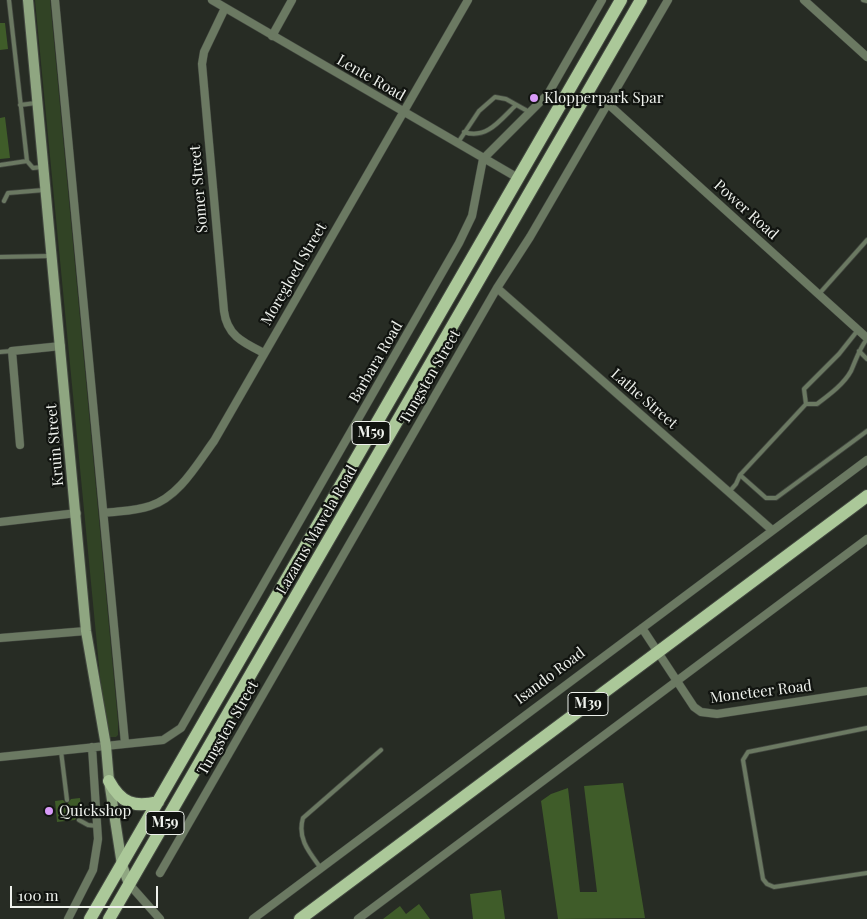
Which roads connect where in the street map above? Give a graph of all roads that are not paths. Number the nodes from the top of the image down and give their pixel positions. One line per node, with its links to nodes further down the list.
1 (9, 0): 18 (lane)
2 (28, 0): 15 (main road, Kruin Street)
3 (55, 0): 52 (street)
4 (212, 0): 12 (street, Lente Road)
5 (292, 0): 13 (street)
6 (468, 0): 19 (street, Moregloed Street)
7 (602, 0): 20 (street)
8 (621, 0): 28 (main road, Lazarus Mawela Road / M59)
9 (641, 0): 22 (main road, Lazarus Mawela Road / M59)
10 (668, 0): 16 (street, Tungsten Street)
11 (804, 0): 14 (street)
12 (225, 8): 13 (street, Lente Road); 42 (street, Somer Street)
13 (272, 36): 19 (street, Lente Road)
14 (867, 57)
15 (38, 103): 18 (lane); 27 (main road, Kruin Street)
16 (607, 103): 34 (street, Tungsten Street); 35 (street, Power Road)
17 (516, 104): 20 (lane); 21 (lane); 21 (lane)
18 (20, 105): 25 (lane)
19 (403, 112): 23 (street, Lente Road); 42 (street, Moregloed Street)
20 (531, 113): 24 (street)
21 (464, 132): 23 (lane)
22 (562, 138): 28 (main road); 78 (main road, Lazarus Mawela Road / M59)
23 (457, 144): 24 (street, Lente Road)
24 (483, 159): 28 (street, Lente Road); 63 (street, Barbara Road)
25 (27, 161): 26 (lane); 27 (lane)
26 (0, 165)
27 (44, 167): 29 (main road, Kruin Street)
28 (518, 178): 71 (main road, Lazarus Mawela Road / M59)
29 (46, 190): 30 (lane); 32 (main road, Kruin Street)
30 (4, 201)
31 (867, 240): 35 (lane)
32 (52, 256): 33 (lane); 38 (main road, Kruin Street)
33 (0, 257)
34 (497, 288): 49 (street, Lathe Street); 76 (street, Tungsten Street)
35 (818, 294): 36 (street, Power Road)
36 (858, 330): 37 (street, Power Road); 44 (lane)
37 (867, 338): 40 (lane)
38 (61, 346): 39 (street); 51 (main road, Kruin Street)
39 (12, 351): 41 (lane); 46 (street)
40 (859, 351): 43 (lane); 44 (lane)
41 (0, 352)
42 (264, 353): 52 (street, Moregloed Street)
43 (867, 359)
44 (806, 404): 48 (lane)
45 (867, 431): 48 (lane)
46 (20, 445)
47 (867, 460): 54 (street, Isando Road)
48 (740, 475): 49 (lane)
49 (728, 492): 54 (street, Lathe Street)
50 (867, 496): 59 (main road, M39)
51 (77, 513): 53 (street); 57 (main road, Kruin Street)
52 (105, 513): 63 (street)
53 (0, 522)
54 (772, 530): 56 (street, Isando Road)
55 (867, 539): 60 (street)
56 (642, 628): 59 (street, Moneteer Road); 75 (street, Isando Road)
57 (86, 631): 58 (street); 64 (main road, Kruin Street)
58 (0, 638)
59 (659, 651): 60 (street, Moneteer Road); 84 (main road, M39)
60 (678, 682): 61 (street, Moneteer Road); 85 (street)
61 (867, 691)
62 (867, 728): 77 (lane)
63 (125, 743): 64 (street, Barbara Road)
64 (106, 746): 65 (street, Barbara Road); 69 (main road, Kruin Street)
65 (92, 748): 66 (street, Barbara Road); 73 (street)
66 (61, 750): 68 (street, Barbara Road); 70 (lane)
67 (381, 750): 75 (lane)
68 (0, 756)
69 (109, 781): 71 (main road); 74 (main road, Kruin Street)
70 (67, 800)
71 (158, 802): 74 (main road, Lazarus Mawela Road / M59)
72 (79, 820): 73 (lane)
73 (97, 826): 79 (street)
74 (122, 865): 78 (main road, Kruin Street); 80 (main road, Lazarus Mawela Road / M59)
75 (320, 867): 83 (street, Isando Road)
76 (160, 873)
77 (867, 873)
78 (129, 884): 81 (main road, Lazarus Mawela Road / M59); 82 (street)
79 (68, 919)
80 (90, 919)
81 (109, 919)
82 (160, 919)
83 (253, 919)
84 (300, 919)
85 (358, 919)

